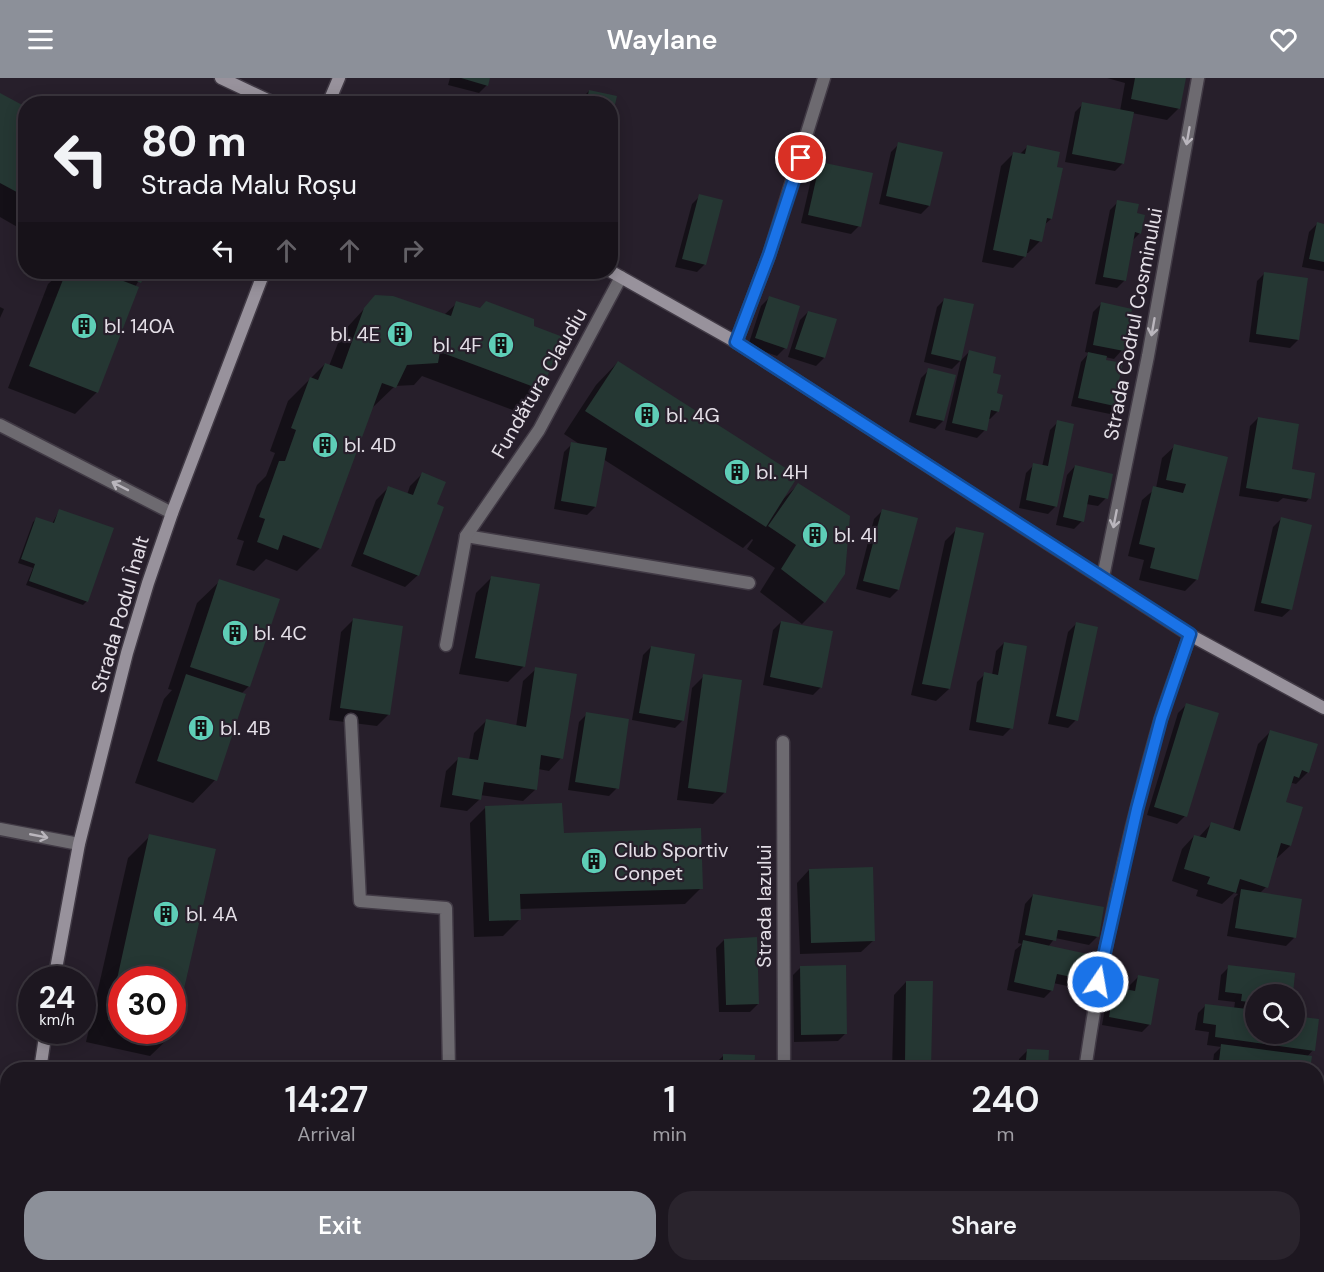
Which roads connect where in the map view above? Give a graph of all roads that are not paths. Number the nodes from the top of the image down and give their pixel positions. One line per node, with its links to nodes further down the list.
1 (221, 78): 5 (street)
2 (339, 78): 6 (street)
3 (824, 78): 10 (street)
4 (1198, 78): 14 (street, Strada Codrul Cosminului, one-way to 14)
5 (259, 96)
6 (331, 96)
7 (618, 275): 10 (street)
8 (261, 279): 12 (street, Strada Podul Înalt)
9 (614, 279): 13 (street, Fundătura Claudiu)
10 (736, 342): 14 (street)
11 (0, 425): 12 (street, one-way to 11)
12 (172, 513): 22 (street, Strada Podul Înalt)
13 (466, 536): 15 (street); 17 (street, Fundătura Claudiu)
14 (1103, 577): 16 (street)
15 (749, 583)
16 (1190, 634): 18 (street); 28 (street)
17 (446, 645)
18 (1324, 708)
19 (351, 720): 26 (street)
20 (783, 742): 27 (street, Strada Iazului)
21 (0, 828): 22 (street, one-way to 22)
22 (79, 843): 23 (street, Strada Podul Înalt)
23 (57, 966)
24 (44, 1044): 25 (street)
25 (41, 1062)
26 (449, 1062)
27 (784, 1062)
28 (1086, 1062)
29 (694, 1272): 30 (street)
30 (707, 1272)

